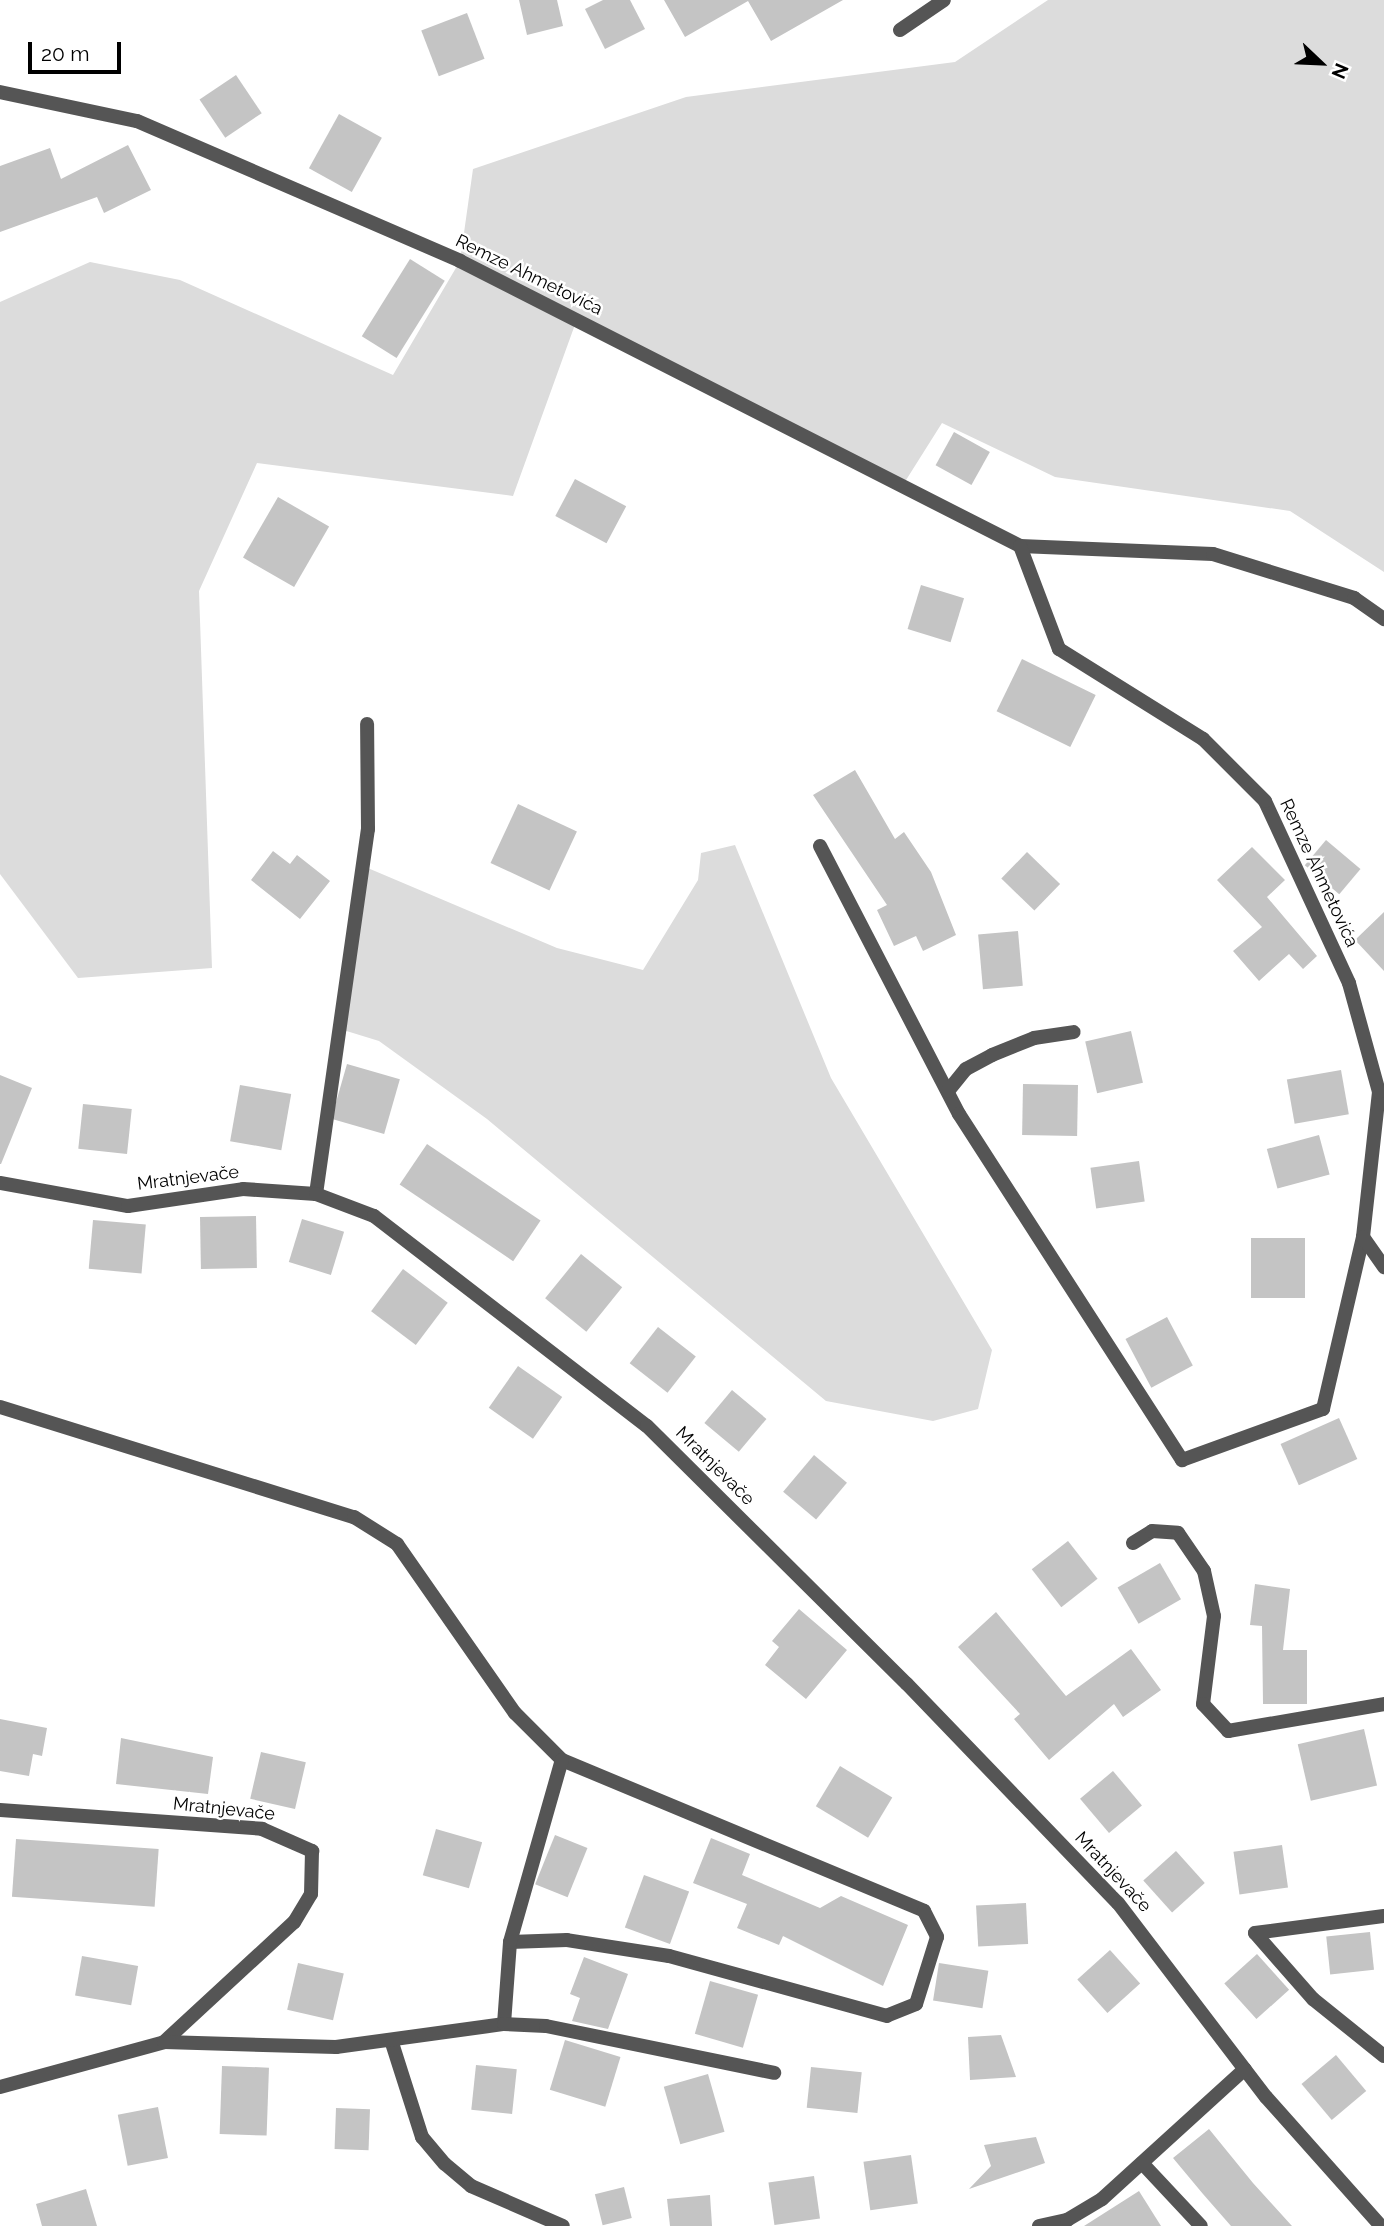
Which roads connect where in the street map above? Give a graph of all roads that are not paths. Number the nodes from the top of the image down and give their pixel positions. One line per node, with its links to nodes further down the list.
1 (944, 0): 2 (street)
2 (900, 30)
3 (0, 92): 4 (street, Remze Ahmetovića)
4 (1020, 546): 5 (street, Remze Ahmetovića); 12 (street, Remze Ahmetovića)
5 (1384, 620)
6 (367, 724): 11 (street)
7 (820, 846): 9 (street, Remze Ahmetovića)
8 (1074, 1032): 9 (street)
9 (948, 1091): 12 (street, Remze Ahmetovića)
10 (0, 1183): 11 (street, Mratnjevače)
11 (316, 1194): 25 (street, Mratnjevače)
12 (1363, 1237): 13 (street)
13 (1384, 1267)
14 (0, 1407): 17 (street)
15 (1133, 1543): 16 (street)
16 (1384, 1704)
17 (562, 1760): 20 (street); 20 (street)
18 (0, 1810): 22 (street, Mratnjevače)
19 (1384, 1916): 24 (street)
20 (510, 1942): 21 (street)
21 (504, 2024): 23 (street, Mratnjevače); 26 (street, Mratnjevače)
22 (164, 2042): 23 (street, Mratnjevače); 27 (street, Mratnjevače)
23 (392, 2043): 30 (street)
24 (1384, 2056)
25 (1245, 2069): 28 (street); 33 (street, Mratnjevače)
26 (774, 2073)
27 (0, 2087)
28 (1142, 2163): 29 (street); 32 (street)
29 (1069, 2223): 31 (street)
30 (563, 2226)
31 (1039, 2226)
32 (1201, 2226)
33 (1381, 2226)

